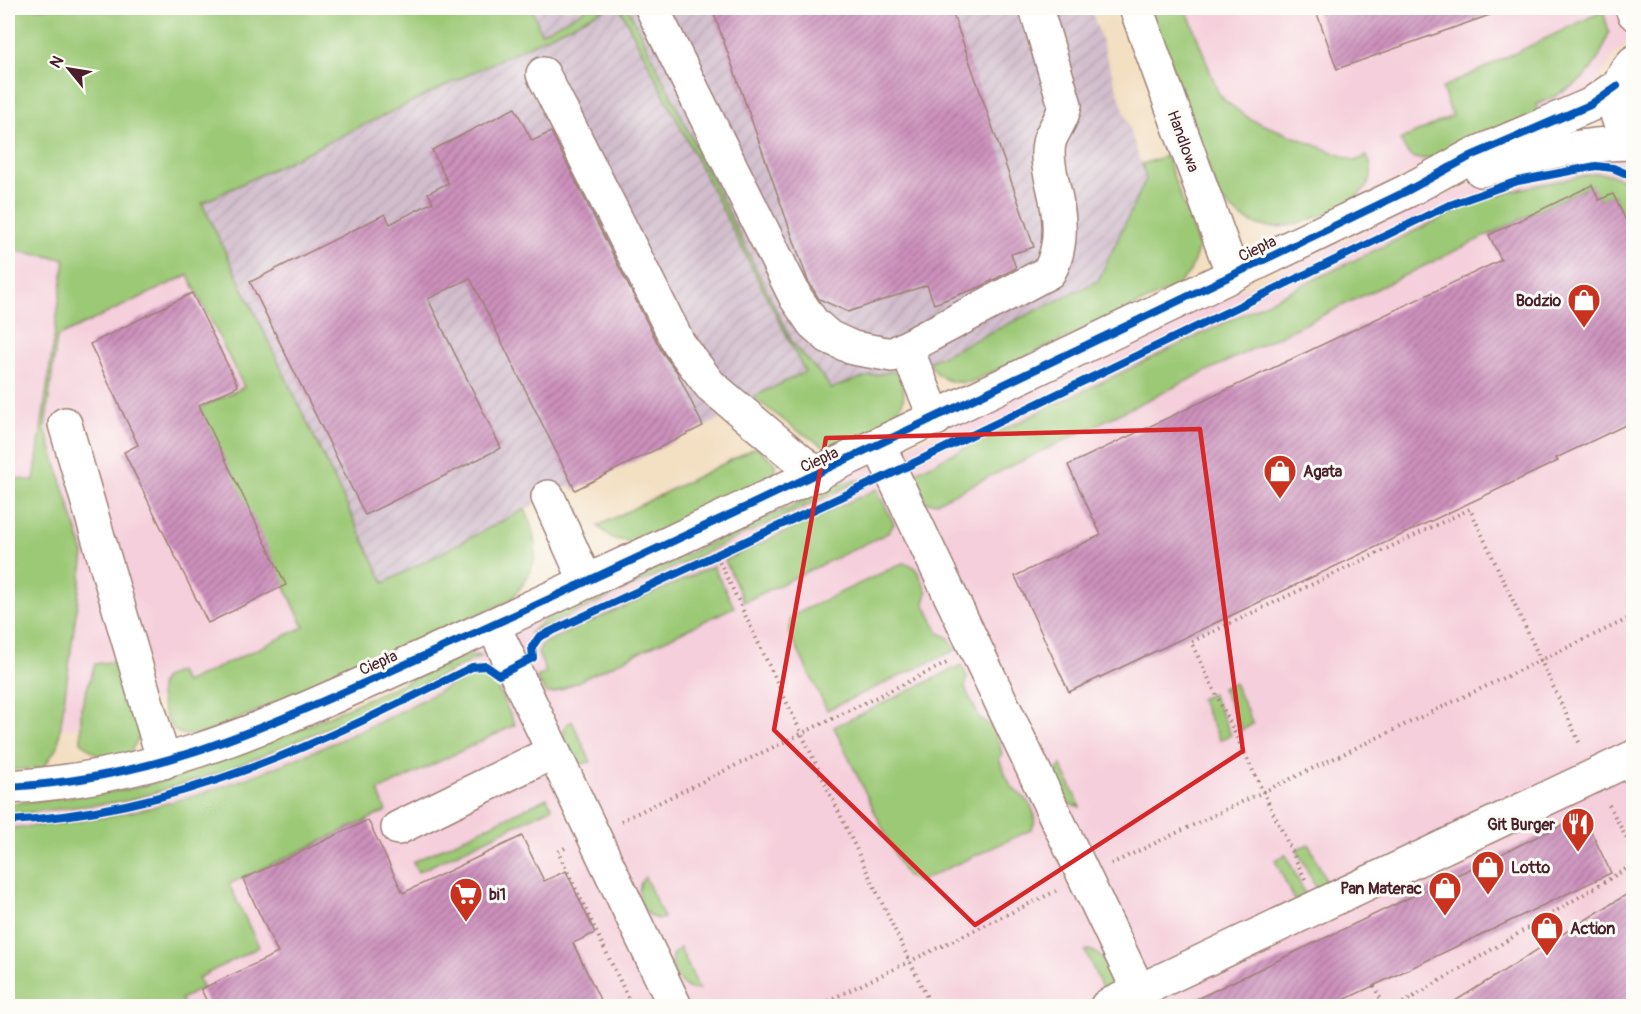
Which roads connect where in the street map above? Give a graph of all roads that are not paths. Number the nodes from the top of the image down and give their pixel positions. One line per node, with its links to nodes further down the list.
1 (652, 8): 11 (street)
2 (1036, 8): 11 (street)
3 (1136, 8): 10 (street, Handlowa)
4 (1632, 8): 5 (street)
5 (1634, 13)
6 (543, 74): 15 (street)
7 (1625, 74): 8 (street, Ciepła); 9 (street, Ciepła)
8 (1634, 142): 9 (street, Ciepła)
9 (1407, 191): 10 (street, Ciepła)
10 (1233, 275): 12 (street, Ciepła)
11 (906, 348): 12 (street)
12 (936, 419): 14 (street, Ciepła)
13 (65, 424): 21 (street)
14 (879, 446): 15 (street, Ciepła); 24 (street)
15 (817, 475): 17 (street, Ciepła)
16 (548, 497): 17 (street)
17 (586, 582): 18 (street, Ciepła)
18 (493, 625): 19 (street); 21 (street, Ciepła)
19 (553, 752): 23 (street); 25 (street)
20 (1634, 757): 24 (street)
21 (164, 762): 22 (street, Ciepła)
22 (8, 787)
23 (398, 828)
24 (1139, 991): 26 (street)
25 (675, 1006)
26 (1107, 1006)

